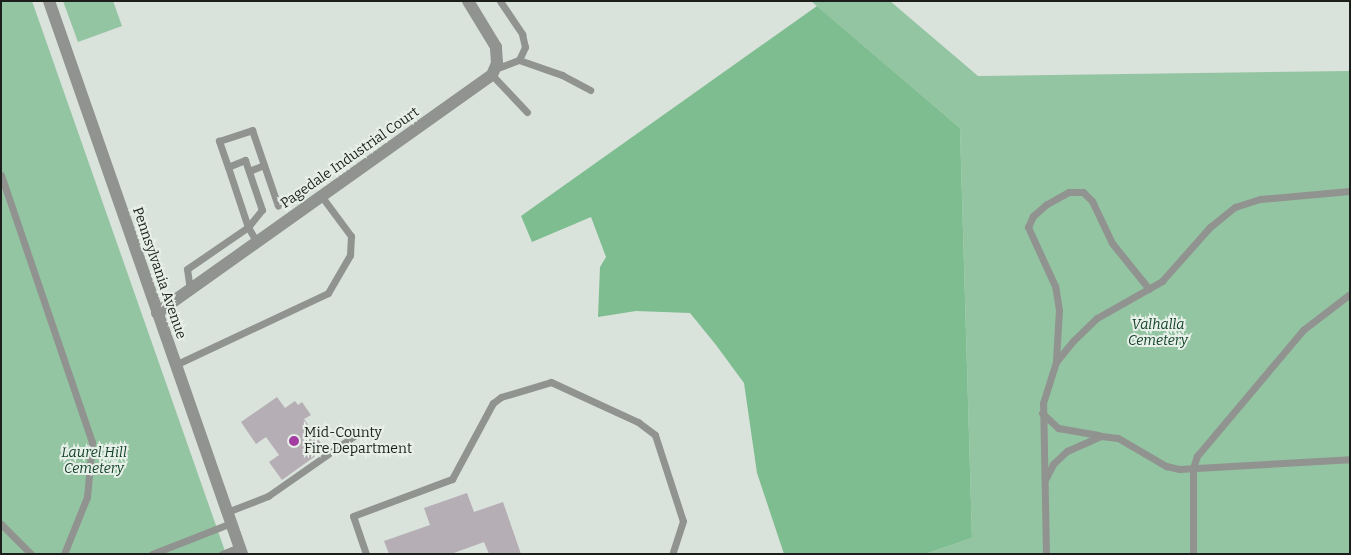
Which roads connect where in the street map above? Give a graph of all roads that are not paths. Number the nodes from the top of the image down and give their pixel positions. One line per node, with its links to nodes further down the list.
1 (49, 1): 20 (street, Pennsylvania Avenue)
2 (500, 1): 4 (lane)
3 (472, 2): 5 (street)
4 (519, 60): 5 (lane); 6 (lane)
5 (493, 72): 7 (lane); 13 (street, Pagedale Industrial Court)
6 (590, 90)
7 (526, 112)
8 (264, 165): 9 (lane); 10 (lane); 14 (lane)
9 (228, 166): 10 (lane); 15 (lane)
10 (249, 170): 15 (lane)
11 (1, 175): 33 (lane)
12 (1350, 190): 17 (lane)
13 (322, 197): 16 (street, Pagedale Industrial Court); 22 (lane)
14 (278, 206)
15 (248, 227): 16 (lane); 18 (lane)
16 (256, 241): 18 (street, Pagedale Industrial Court)
17 (1149, 289): 21 (lane); 21 (lane)
18 (190, 290): 20 (street, Pagedale Industrial Court)
19 (1350, 294): 27 (lane)
20 (157, 313): 22 (street, Pennsylvania Avenue)
21 (1056, 362): 23 (lane)
22 (175, 364): 29 (street, Pennsylvania Avenue)
23 (1042, 413): 25 (lane); 28 (lane)
24 (354, 436): 29 (lane)
25 (1101, 436): 27 (lane); 28 (lane)
26 (1350, 459): 27 (lane)
27 (1192, 468): 39 (lane)
28 (1045, 480): 38 (lane)
29 (229, 518): 31 (street, Pennsylvania Avenue); 34 (lane)
30 (1, 524): 32 (lane)
31 (240, 550): 35 (lane)
32 (31, 554)
33 (64, 554)
34 (152, 554)
35 (222, 554)
36 (366, 554): 37 (lane)
37 (672, 554)
38 (1046, 554)
39 (1193, 554)

